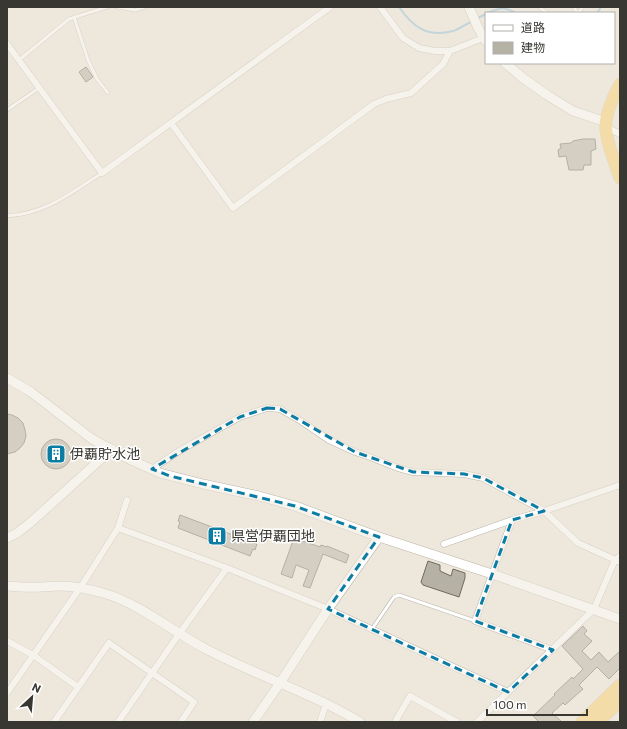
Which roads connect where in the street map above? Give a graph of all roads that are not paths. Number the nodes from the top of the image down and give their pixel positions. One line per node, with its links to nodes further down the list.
1 (107, 7): 7 (lane)
2 (117, 7): 3 (lane)
3 (145, 7)
4 (330, 7): 17 (street)
5 (380, 7): 10 (street)
6 (471, 10): 8 (street)
7 (74, 17): 11 (lane); 15 (lane)
8 (485, 40): 10 (street)
9 (7, 44): 11 (street)
10 (450, 51): 17 (street)
11 (19, 60): 14 (street)
12 (506, 64): 18 (street)
13 (620, 84): 18 (highway)
14 (39, 88): 16 (lane); 20 (street)
15 (108, 93)
16 (7, 110)
17 (171, 123): 20 (street)
18 (606, 125): 19 (street); 21 (highway)
19 (620, 134)
20 (102, 173): 22 (lane)
21 (620, 178)
22 (7, 216)
23 (7, 378): 24 (street)
24 (112, 450): 25 (street); 32 (street)
25 (152, 469): 28 (street); 31 (street)
26 (620, 485): 28 (street)
27 (126, 500): 30 (street)
28 (544, 511): 29 (street); 34 (street)
29 (512, 520): 33 (street); 36 (street)
30 (118, 528): 35 (street); 38 (street)
31 (379, 537): 36 (street); 39 (street)
32 (7, 538)
33 (444, 544)
34 (618, 559): 40 (street)
35 (227, 568): 39 (street); 44 (street)
36 (492, 574): 40 (street); 42 (street)
37 (7, 586): 38 (street)
38 (79, 589): 44 (street); 47 (street)
39 (328, 609): 43 (street); 49 (street)
40 (594, 609): 41 (street); 46 (street)
41 (620, 618)
42 (475, 621): 43 (lane); 46 (street)
43 (372, 629): 52 (street)
44 (179, 634): 48 (street); 49 (street)
45 (7, 641): 47 (street)
46 (553, 650): 52 (street)
47 (33, 655): 51 (street); 53 (street)
48 (152, 673): 51 (street); 57 (street); 58 (street)
49 (280, 683): 55 (street); 59 (street)
50 (620, 685): 65 (highway)
51 (78, 688): 56 (street)
52 (508, 692): 64 (street)
53 (7, 693)
54 (620, 701): 66 (highway)
55 (326, 704): 60 (street); 61 (street)
56 (54, 722)
57 (118, 722)
58 (181, 722)
59 (253, 722)
60 (320, 722)
61 (360, 722)
62 (396, 722): 63 (street)
63 (457, 722)
64 (477, 722)
65 (582, 722)
66 (598, 722)

